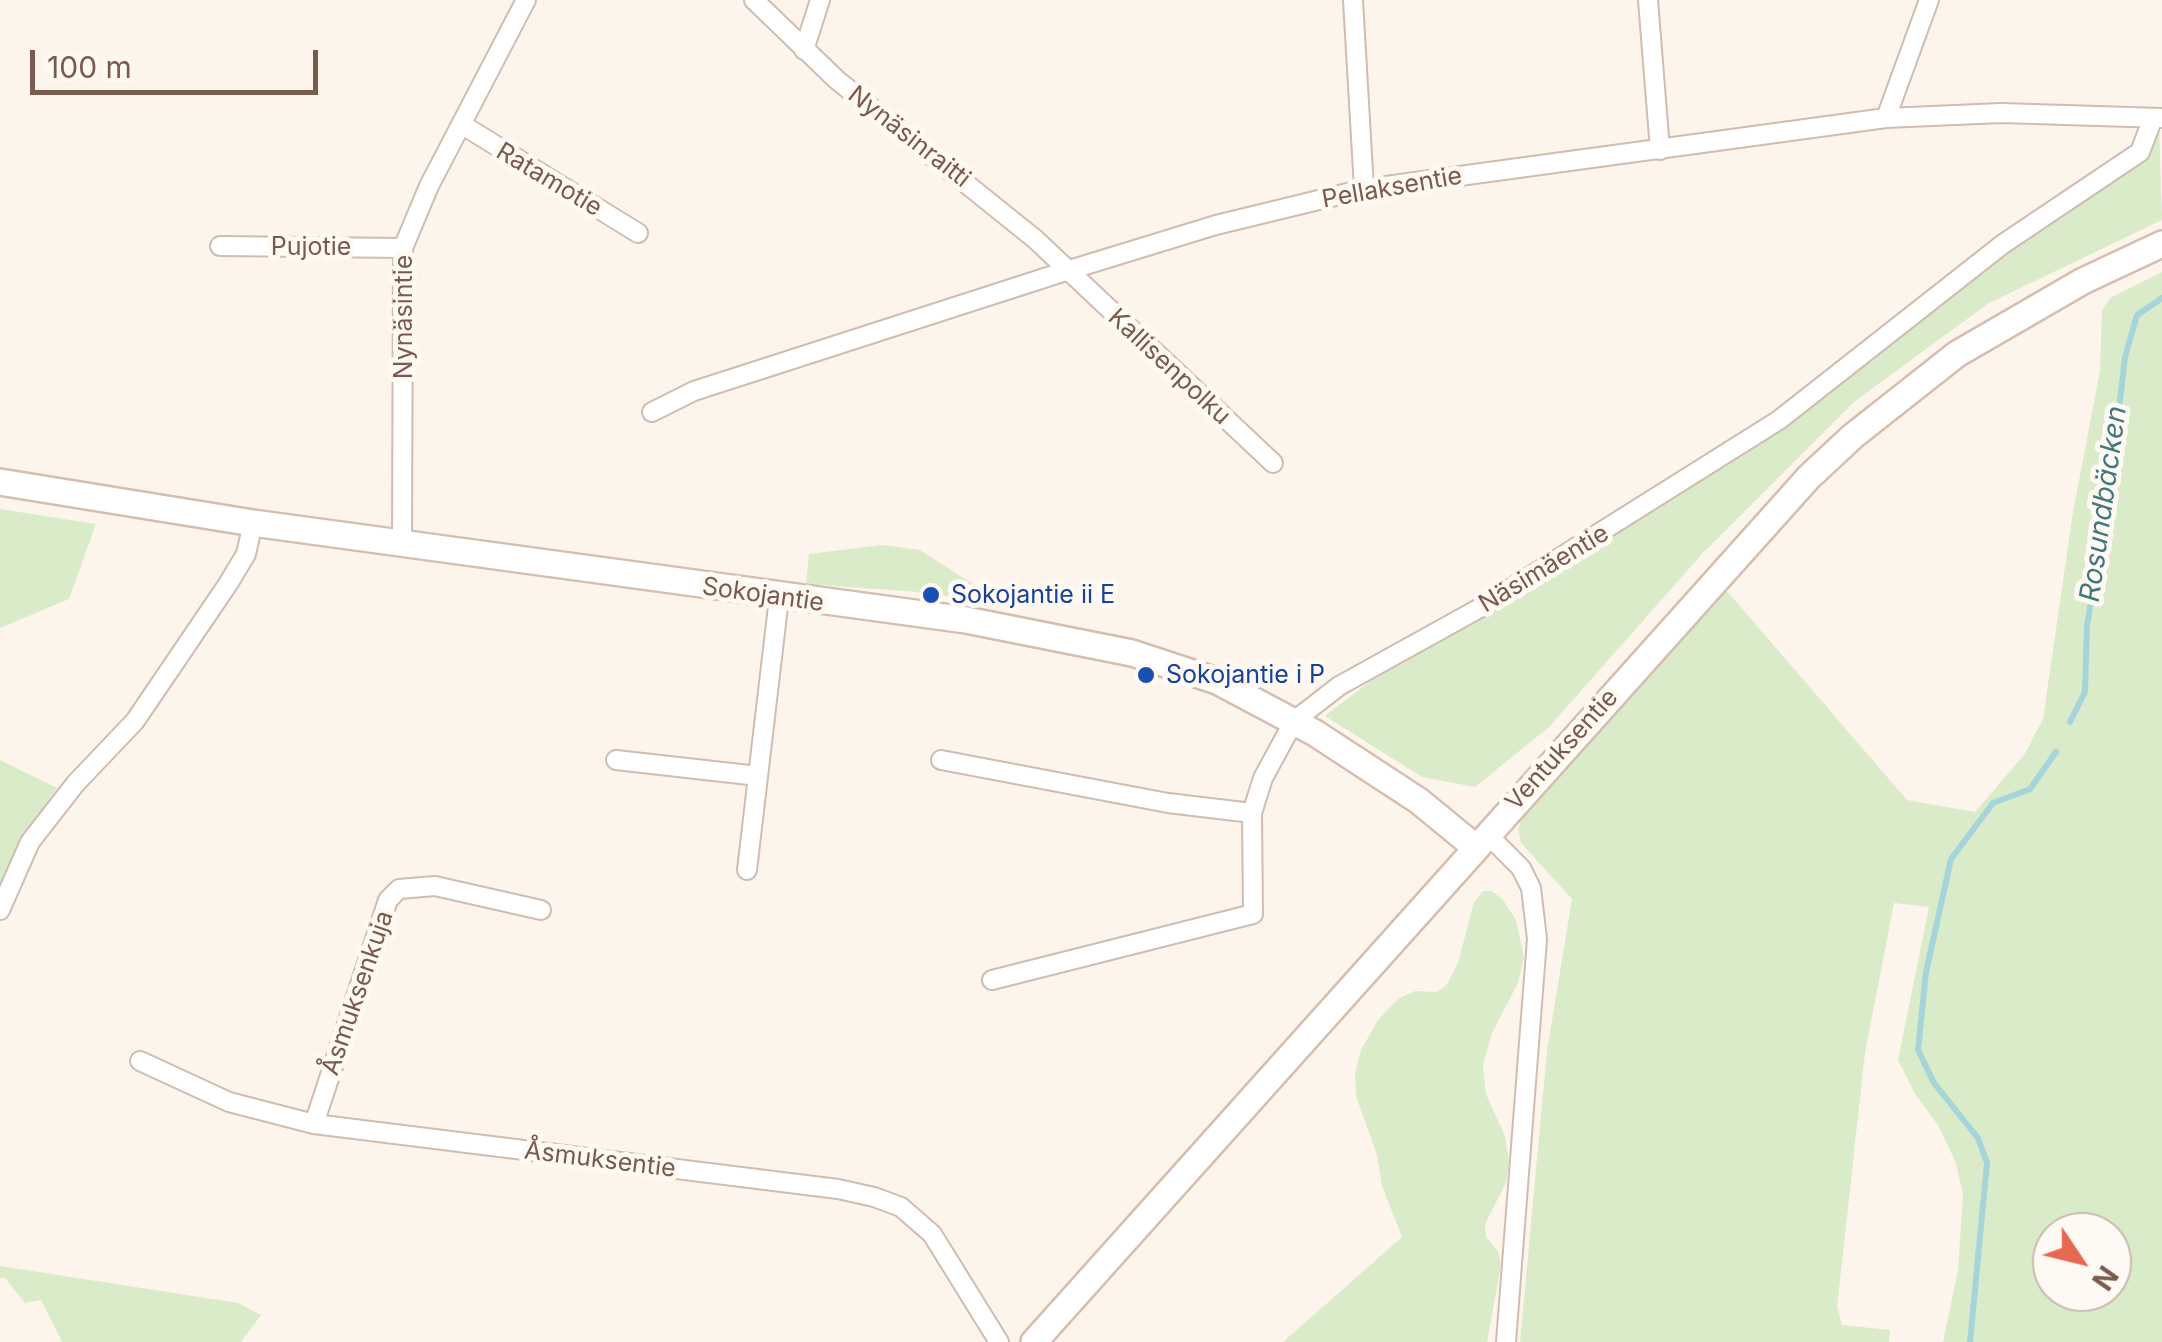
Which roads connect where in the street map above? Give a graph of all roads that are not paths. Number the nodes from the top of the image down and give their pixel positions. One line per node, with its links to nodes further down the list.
1 (754, 0): 7 (street, Nynäsinraitti)
2 (820, 0): 7 (street)
3 (1353, 0): 12 (street)
4 (1648, 0): 11 (street)
5 (1929, 0): 8 (street)
6 (519, 2): 10 (street, Nynäsintie)
7 (804, 50): 17 (street, Nynäsinraitti)
8 (1886, 118): 9 (street, Pellaksentie); 11 (street, Pellaksentie)
9 (2158, 118): 24 (street, Näsimäentie)
10 (461, 124): 13 (street, Ratamotie); 16 (street, Nynäsintie)
11 (1660, 150): 12 (street, Pellaksentie)
12 (1364, 189): 17 (street, Pellaksentie)
13 (638, 233)
14 (2162, 244): 29 (main road, Ventuksentie)
15 (220, 246): 16 (street, Pujotie)
16 (402, 248): 22 (street, Nynäsintie)
17 (1066, 271): 18 (street, Pellaksentie); 19 (street, Kallisenpolku)
18 (652, 412)
19 (1272, 463)
20 (0, 482): 21 (main road, Sokojantie)
21 (253, 524): 22 (main road, Sokojantie); 31 (street)
22 (402, 544): 23 (main road, Sokojantie)
23 (779, 598): 24 (main road, Sokojantie); 27 (street)
24 (1294, 722): 28 (street, Näsimäentie); 29 (main road, Sokojantie)
25 (616, 760): 27 (street)
26 (941, 760): 28 (street)
27 (758, 776): 30 (street)
28 (1252, 813): 33 (street, Näsimäentie)
29 (1481, 840): 37 (main road, Ventuksentie); 38 (street)
30 (746, 870)
31 (0, 910)
32 (541, 910): 35 (street, Åsmuksenkuja)
33 (992, 980)
34 (140, 1061): 35 (street, Åsmuksentie)
35 (314, 1124): 36 (street, Åsmuksentie)
36 (999, 1342)
37 (1034, 1342)
38 (1506, 1342)

